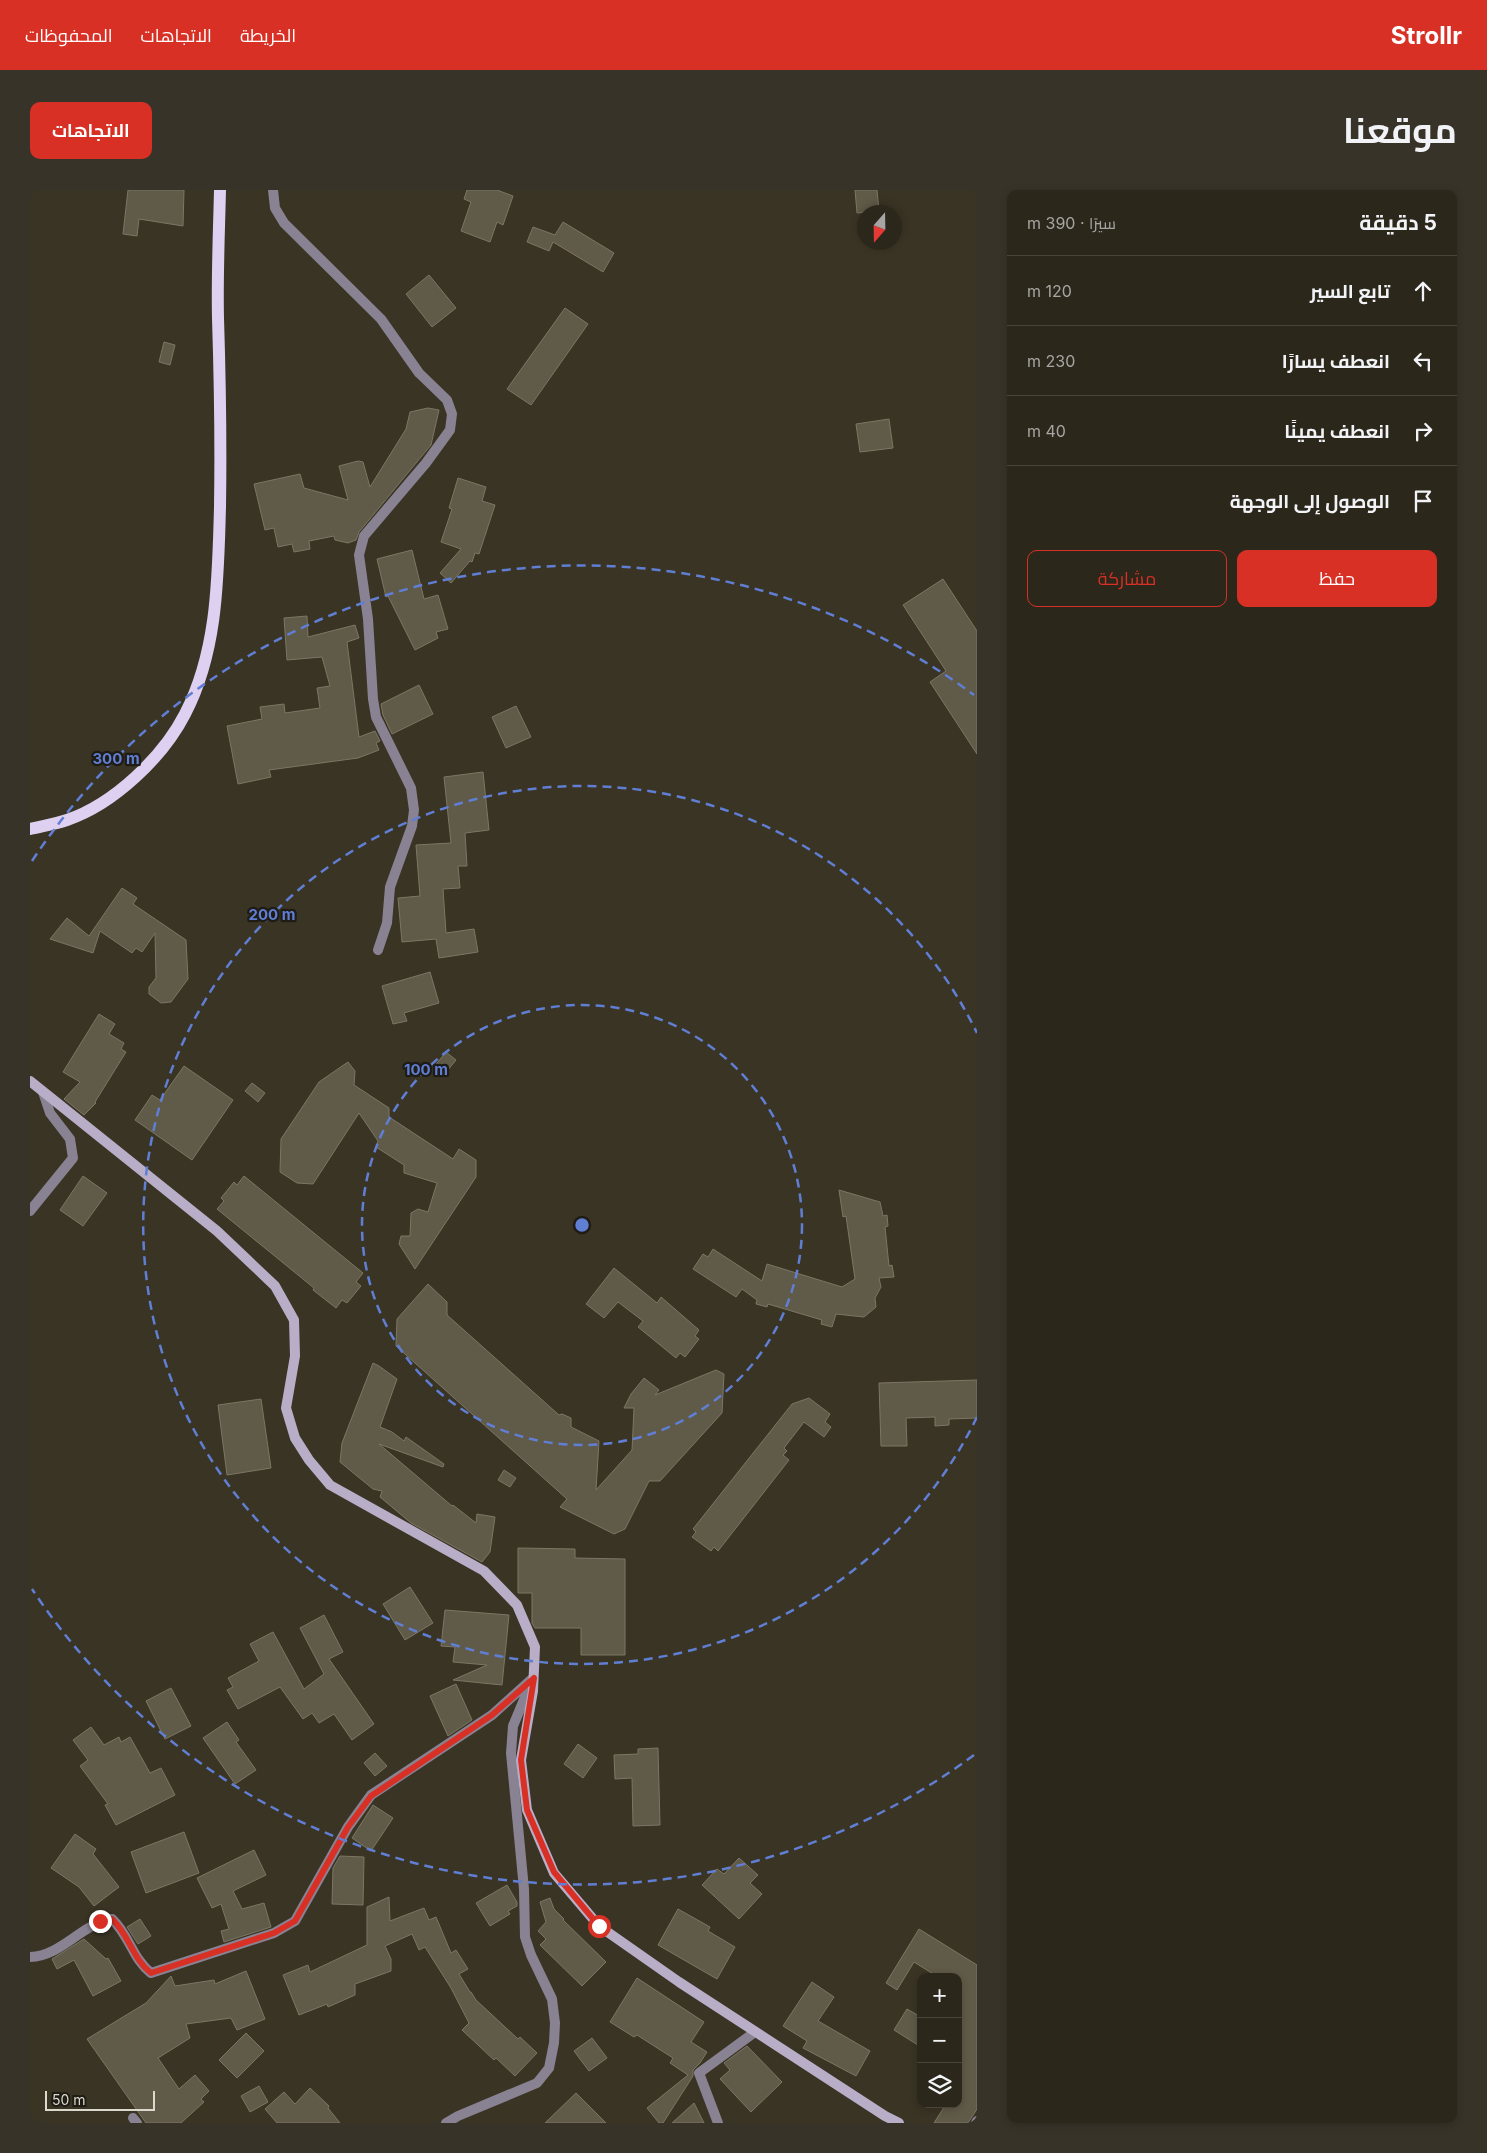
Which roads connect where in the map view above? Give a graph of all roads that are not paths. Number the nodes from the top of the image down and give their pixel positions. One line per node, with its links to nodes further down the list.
1 (220, 190): 3 (main road)
2 (273, 190): 4 (street)
3 (30, 828)
4 (378, 950)
5 (30, 1082): 6 (main road)
6 (43, 1092): 7 (street); 8 (main road)
7 (30, 1211)
8 (534, 1678): 9 (street); 10 (main road); 11 (street)
9 (30, 1957)
10 (755, 2032): 12 (street); 13 (main road)
11 (446, 2123)
12 (718, 2123)
13 (899, 2123)

